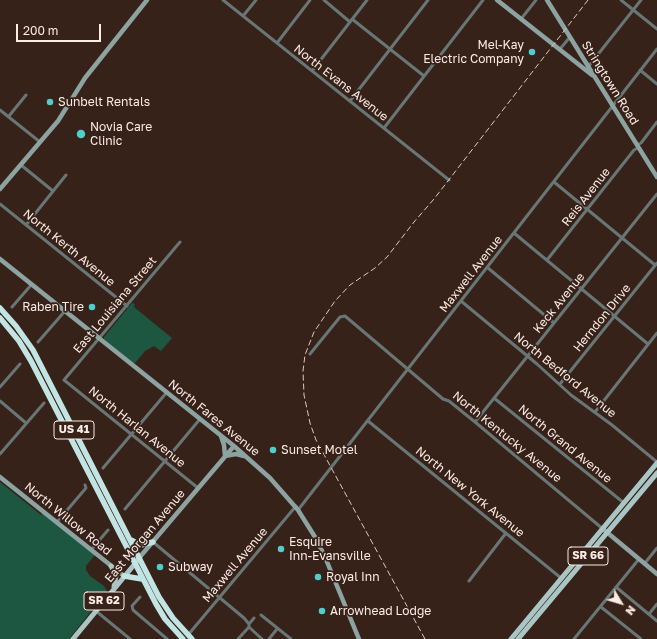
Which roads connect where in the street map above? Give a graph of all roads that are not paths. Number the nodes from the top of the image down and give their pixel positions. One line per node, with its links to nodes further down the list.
1 (147, 0): 37 (street)
2 (223, 0): 15 (street, North Evans Avenue)
3 (256, 0): 15 (street)
4 (310, 0): 20 (street)
5 (324, 0): 17 (street)
6 (367, 0): 17 (street)
7 (428, 0): 21 (street)
8 (483, 0): 27 (street)
9 (497, 0): 16 (street)
10 (536, 0): 16 (street)
11 (547, 0): 19 (street, Stringtown Road)
12 (621, 0): 14 (street)
13 (641, 0): 14 (street)
14 (634, 10): 18 (street); 24 (street)
15 (243, 16): 20 (street, North Evans Avenue)
16 (521, 19): 22 (street)
17 (351, 20): 21 (street); 26 (street)
18 (657, 29)
19 (570, 37): 22 (street); 24 (street, Stringtown Road)
20 (277, 43): 26 (street, North Evans Avenue)
21 (390, 49): 27 (street); 31 (street)
22 (560, 49): 28 (street)
23 (657, 49): 25 (street, Maxwell Avenue)
24 (588, 67): 28 (street, Stringtown Road)
25 (640, 70): 29 (street); 32 (street, Maxwell Avenue)
26 (312, 71): 31 (street, North Evans Avenue)
27 (424, 76): 36 (street)
28 (595, 77): 32 (street, Stringtown Road)
29 (657, 84)
30 (26, 95): 34 (street)
31 (350, 101): 36 (street, North Evans Avenue)
32 (613, 106): 38 (street, Stringtown Road); 43 (street, Maxwell Avenue)
33 (0, 110): 34 (street)
34 (9, 116): 37 (street)
35 (657, 122): 38 (street, Reis Avenue)
36 (384, 128): 42 (street, North Evans Avenue)
37 (40, 142): 39 (street)
38 (638, 147): 41 (street, Stringtown Road); 48 (street, Reis Avenue)
39 (20, 165): 44 (street); 45 (street)
40 (66, 174): 45 (street)
41 (657, 177)
42 (449, 180)
43 (554, 182): 48 (street); 50 (street, Maxwell Avenue)
44 (0, 189)
45 (53, 191): 49 (street)
46 (657, 194): 51 (street, Keck Avenue)
47 (0, 204): 49 (street, North Kerth Avenue)
48 (588, 210): 51 (street); 54 (street, Reis Avenue)
49 (26, 225): 60 (street, North Kerth Avenue)
50 (514, 233): 54 (street); 56 (street, Maxwell Avenue)
51 (622, 238): 55 (street); 58 (street, Keck Avenue)
52 (180, 242): 60 (street, East Louisiana Street)
53 (0, 259): 57 (street, North Fares Avenue)
54 (547, 260): 58 (street)
55 (656, 264): 64 (street, Herndon Drive)
56 (488, 268): 59 (street, Maxwell Avenue); 66 (street)
57 (32, 284): 61 (street); 63 (street, North Fares Avenue)
58 (582, 289): 64 (street); 66 (street, Keck Avenue)
59 (462, 301): 72 (street, North Bedford Avenue); 74 (street, Maxwell Avenue)
60 (127, 306): 68 (street, East Louisiana Street)
61 (12, 307)
62 (0, 308): 108 (highway, US 41)
63 (65, 311): 68 (street, North Fares Avenue); 69 (street)
64 (615, 316): 70 (street); 76 (street, Herndon Drive)
65 (0, 318): 115 (highway, US 41)
66 (554, 323): 72 (street, Keck Avenue)
67 (657, 333): 70 (street)
68 (99, 338): 75 (street, East Louisiana Street); 78 (street, North Fares Avenue)
69 (38, 342)
70 (648, 344): 82 (street)
71 (310, 354): 74 (street, North Kentucky Avenue)
72 (528, 356): 76 (street, North Bedford Avenue); 79 (street, Keck Avenue)
73 (20, 364): 77 (street)
74 (409, 369): 84 (street, Maxwell Avenue); 85 (street, North Kentucky Avenue)
75 (64, 380): 87 (street, North Harlan Avenue)
76 (560, 384): 82 (street, North Bedford Avenue)
77 (0, 387)
78 (167, 392): 83 (street, North Fares Avenue); 87 (street)
79 (494, 398): 85 (street, Keck Avenue); 100 (street, North Grand Avenue)
80 (0, 401): 86 (street)
81 (44, 403): 86 (street)
82 (595, 412): 94 (street, North Bedford Avenue)
83 (200, 419): 88 (street, North Fares Avenue); 93 (street)
84 (368, 421): 101 (street, Maxwell Avenue); 106 (street, North New York Avenue)
85 (475, 422): 104 (street, North Kentucky Avenue)
86 (26, 424): 90 (street)
87 (131, 434): 93 (street, North Harlan Avenue); 95 (street)
88 (221, 436): 89 (street, North Fares Avenue); 91 (street)
89 (234, 446): 91 (street, East Morgan Avenue); 92 (street, North Fares Avenue)
90 (0, 454)
91 (225, 456): 92 (street); 99 (street, East Morgan Avenue)
92 (247, 457): 101 (street, North Fares Avenue)
93 (165, 461): 99 (street, North Harlan Avenue); 102 (street)
94 (657, 462): 100 (main road, SR 66)
95 (103, 468)
96 (657, 473): 107 (main road, SR 66)
97 (0, 476): 103 (street, North Willow Road)
98 (85, 487): 103 (street)
99 (198, 488): 109 (street, East Morgan Avenue)
100 (624, 503): 104 (main road, SR 66)
101 (297, 508): 125 (street, Maxwell Avenue); 143 (street, North Fares Avenue)
102 (125, 509)
103 (57, 522): 111 (street, North Willow Road)
104 (603, 529): 107 (street, North Kentucky Avenue); 119 (main road, SR 66)
105 (108, 530): 111 (street)
106 (506, 533): 119 (street, North New York Avenue); 121 (street)
107 (608, 533): 113 (street, North Kentucky Avenue); 145 (main road, SR 66)
108 (130, 540): 109 (highway); 112 (highway, US 41)
109 (153, 542): 112 (street, East Morgan Avenue); 125 (street)
110 (657, 548): 114 (street)
111 (91, 550): 116 (street, North Willow Road)
112 (140, 558): 115 (main road, East Morgan Avenue / SR 62); 135 (highway, US 41)
113 (639, 559): 114 (street, North Kentucky Avenue); 122 (street)
114 (644, 563): 117 (street, North Kentucky Avenue)
115 (135, 564): 118 (main road, East Morgan Avenue / SR 62); 120 (highway, US 41)
116 (111, 566): 118 (street, North Willow Road); 123 (main road)
117 (657, 574)
118 (124, 576): 120 (highway); 123 (main road, East Morgan Avenue / SR 62)
119 (561, 578): 144 (main road, SR 66)
120 (142, 579): 135 (highway, US 41)
121 (469, 581)
122 (616, 587): 127 (street); 129 (street)
123 (114, 589): 128 (main road, East Morgan Avenue / SR 62)
124 (140, 597): 138 (street)
125 (220, 598): 133 (street); 135 (street, Maxwell Avenue)
126 (657, 604): 129 (street)
127 (600, 606): 146 (street); 147 (street)
128 (96, 612): 136 (main road, East Morgan Avenue / SR 62); 137 (street)
129 (649, 614): 132 (street)
130 (261, 615): 134 (street)
131 (254, 618): 133 (street)
132 (657, 621)
133 (249, 626): 139 (street); 140 (street)
134 (277, 629): 141 (street); 142 (street)
135 (188, 638)
136 (73, 639)
137 (130, 639)
138 (167, 639)
139 (238, 639)
140 (262, 639)
141 (269, 639)
142 (291, 639)
143 (359, 639)
144 (511, 639)
145 (518, 639)
146 (574, 639)
147 (641, 639)

